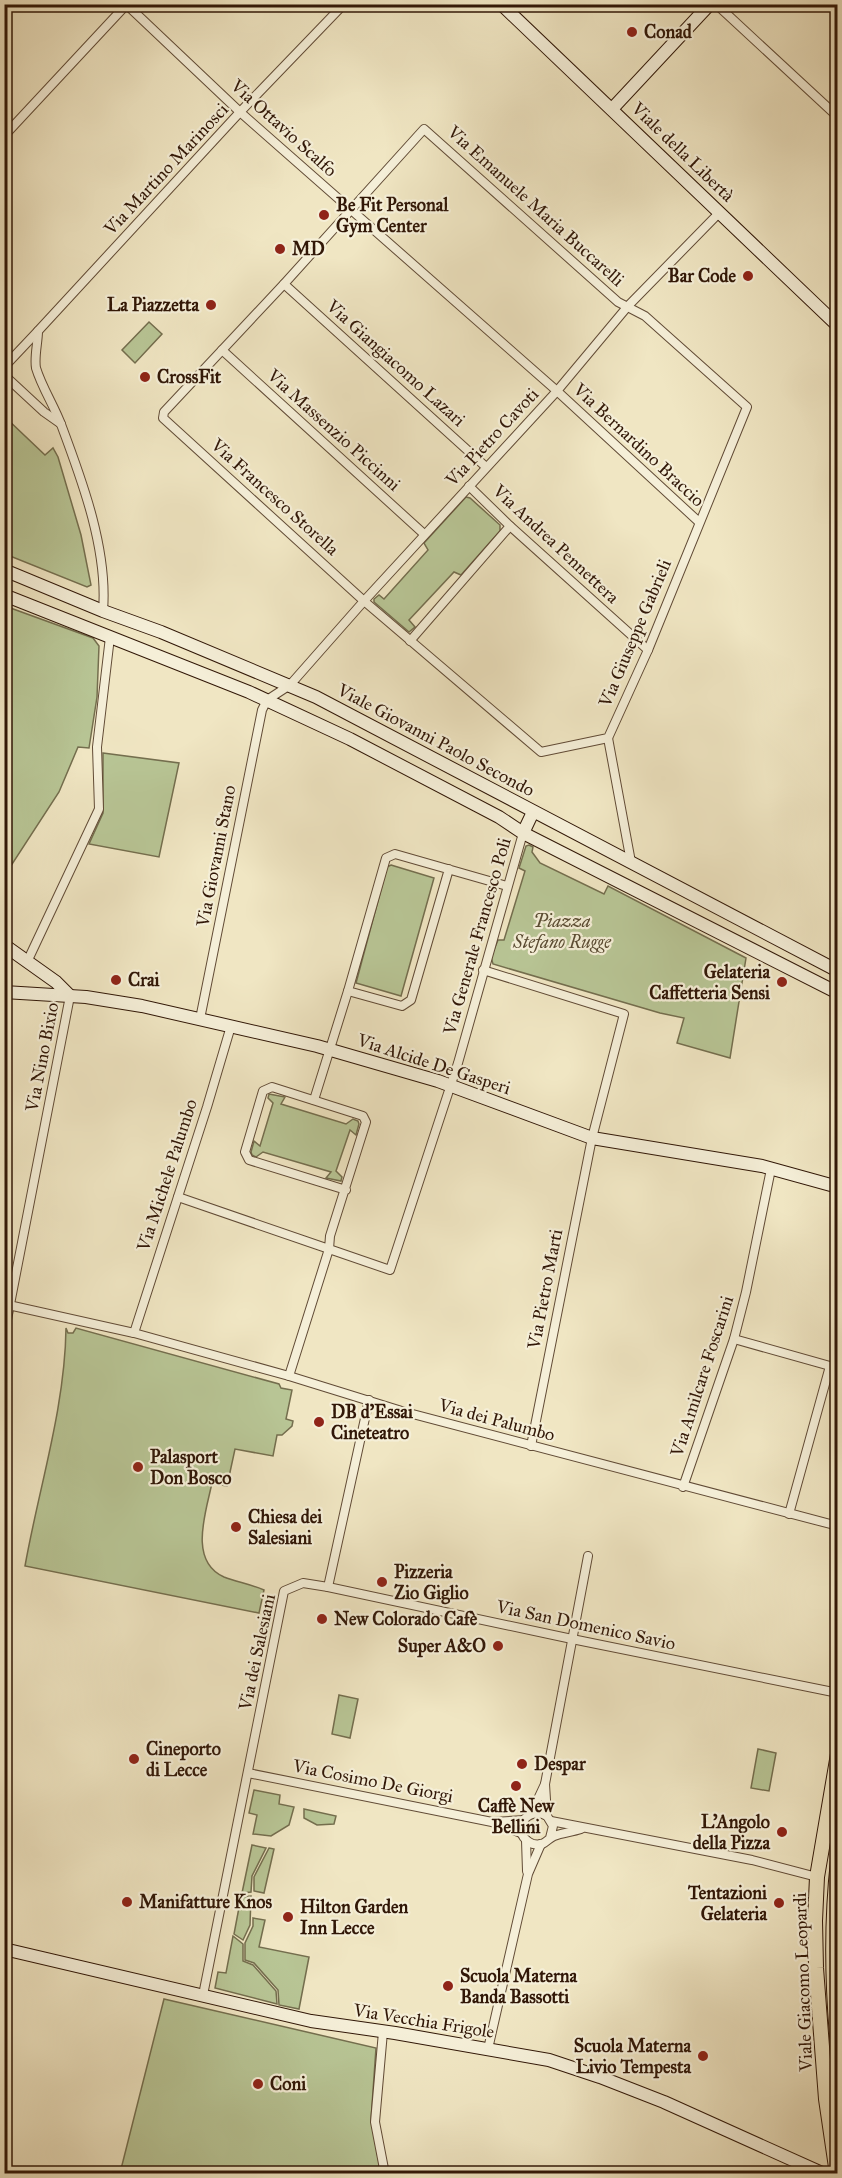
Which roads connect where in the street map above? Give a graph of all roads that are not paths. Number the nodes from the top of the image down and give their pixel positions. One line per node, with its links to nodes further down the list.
1 (344, 4): 7 (street, Via Martino Marinosci)
2 (501, 4): 6 (main road, Viale della Libertà)
3 (710, 4): 6 (main road)
4 (716, 4): 8 (street)
5 (127, 5): 7 (street, Via Ottavio Scalfo); 9 (street)
6 (612, 109): 11 (main road, Viale della Libertà)
7 (240, 112): 10 (street, Via Ottavio Scalfo); 15 (street, Via Martino Marinosci)
8 (837, 117)
9 (4, 136)
10 (351, 210): 12 (street); 13 (street, Via Emanuele Maria Buccarelli); 19 (street, Via Ottavio Scalfo)
11 (719, 213): 13 (street, Via Pietro Cavoti); 14 (main road, Viale della Libertà)
12 (284, 284): 16 (street); 21 (street, Via Giangiacomo Lazari)
13 (628, 306): 19 (street, Via Pietro Cavoti); 23 (street, Via Giuseppe Gabrieli)
14 (837, 327)
15 (38, 331): 17 (street, Via Martino Marinosci); 20 (street)
16 (222, 350): 25 (street, Via Massenzio Piccinni); 28 (street, Via Francesco Storella)
17 (4, 367)
18 (4, 375): 20 (street)
19 (557, 391): 21 (street, Via Pietro Cavoti); 23 (street, Via Bernardino Braccio)
20 (61, 424): 29 (street)
21 (486, 467): 22 (street, Via Pietro Cavoti)
22 (469, 486): 24 (street, Via Andrea Pennettera); 25 (street, Via Pietro Cavoti)
23 (699, 522): 32 (street, Via Giuseppe Gabrieli)
24 (510, 526): 31 (street); 32 (street, Via Andrea Pennettera)
25 (424, 534): 28 (street, Via Pietro Cavoti)
26 (4, 570): 29 (main road, Viale Giovanni Paolo Secondo)
27 (4, 595): 30 (main road)
28 (364, 601): 31 (street); 33 (street, Via Pietro Cavoti)
29 (103, 610): 33 (main road, Viale Giovanni Paolo Secondo)
30 (110, 637): 34 (main road); 42 (street)
31 (410, 641): 35 (street)
32 (648, 650): 35 (street, Via Giuseppe Gabrieli)
33 (290, 685): 34 (street, Via Pietro Cavoti); 36 (main road, Viale Giovanni Paolo Secondo)
34 (267, 700): 37 (main road); 51 (street, Via Giovanni Stano)
35 (608, 738): 38 (street)
36 (533, 812): 37 (main road); 38 (main road, Viale Giovanni Paolo Secondo)
37 (523, 833): 40 (street, Via Generale Francesco Poli); 46 (main road)
38 (631, 862): 43 (main road, Viale Giovanni Paolo Secondo)
39 (449, 869): 40 (street); 47 (street); 47 (street)
40 (507, 886): 44 (street, Via Generale Francesco Poli)
41 (4, 945): 42 (main road)
42 (27, 962): 50 (main road)
43 (825, 964): 45 (main road, Viale Giovanni Paolo Secondo); 46 (main road)
44 (483, 970): 54 (street, Via Generale Francesco Poli); 56 (street, Via Pietro Marti)
45 (837, 971)
46 (816, 982): 49 (main road)
47 (348, 991): 53 (street)
48 (4, 992): 50 (main road, Via Alcide De Gasperi)
49 (837, 993)
50 (70, 996): 51 (main road, Via Alcide De Gasperi); 62 (street, Via Nino Bixio)
51 (200, 1019): 52 (main road, Via Alcide De Gasperi)
52 (231, 1026): 53 (main road, Via Alcide De Gasperi); 60 (street, Via Michele Palumbo)
53 (331, 1050): 54 (main road, Via Alcide De Gasperi); 55 (street)
54 (450, 1085): 56 (main road, Via Alcide De Gasperi); 61 (street, Via Generale Francesco Poli)
55 (314, 1100): 59 (street); 59 (street)
56 (592, 1138): 57 (main road, Via Alcide De Gasperi); 68 (street, Via Pietro Marti)
57 (771, 1168): 58 (main road, Via Alcide De Gasperi); 65 (street, Via Amilcare Foscarini)
58 (837, 1187)
59 (346, 1190): 61 (street)
60 (178, 1197): 61 (street); 63 (street, Via Michele Palumbo)
61 (329, 1248): 66 (street)
62 (8, 1305): 63 (street, Via dei Palumbo); 64 (street, Via Nino Bixio)
63 (134, 1333): 66 (street, Via dei Palumbo)
64 (4, 1335)
65 (734, 1340): 69 (street, Via Amilcare Foscarini); 70 (street)
66 (289, 1376): 67 (street, Via dei Palumbo)
67 (369, 1400): 68 (street, Via dei Palumbo); 73 (street)
68 (531, 1446): 69 (street, Via dei Palumbo)
69 (683, 1487): 70 (street, Via dei Palumbo)
70 (789, 1514): 71 (street, Via dei Palumbo)
71 (837, 1526)
72 (588, 1556): 74 (street)
73 (328, 1587): 74 (street, Via San Domenico Savio); 77 (street, Via dei Salesiani)
74 (572, 1640): 75 (street, Via San Domenico Savio); 78 (street)
75 (837, 1693)
76 (837, 1754): 88 (main road, Viale Giacomo Leopardi)
77 (248, 1773): 81 (street, Via Cosimo De Giorgi); 91 (street)
78 (545, 1784): 79 (street); 80 (street)
79 (527, 1817): 80 (street, Via Cosimo De Giorgi); 81 (street, Via Cosimo De Giorgi); 83 (street)
80 (549, 1818): 82 (street, Via Cosimo De Giorgi); 84 (street)
81 (492, 1822): 83 (street, Via Cosimo De Giorgi)
82 (585, 1828): 84 (street, Via Cosimo De Giorgi); 88 (street, Via Cosimo De Giorgi)
83 (524, 1837): 85 (street, Via Cosimo De Giorgi); 87 (street)
84 (550, 1838): 85 (street, Via Cosimo De Giorgi)
85 (541, 1844): 87 (street)
86 (837, 1861): 90 (main road, Viale Giacomo Leopardi)
87 (528, 1874): 94 (street)
88 (817, 1877): 97 (main road, Viale Giacomo Leopardi)
89 (4, 1949): 91 (main road, Via Vecchia Frigole)
90 (835, 1991): 93 (main road, Viale Giacomo Leopardi)
91 (203, 1995): 92 (main road, Via Vecchia Frigole)
92 (383, 2032): 94 (main road, Via Vecchia Frigole); 95 (street)
93 (837, 2047)
94 (488, 2049): 96 (main road, Via Vecchia Frigole)
95 (385, 2174)
96 (824, 2174)
97 (837, 2174)

